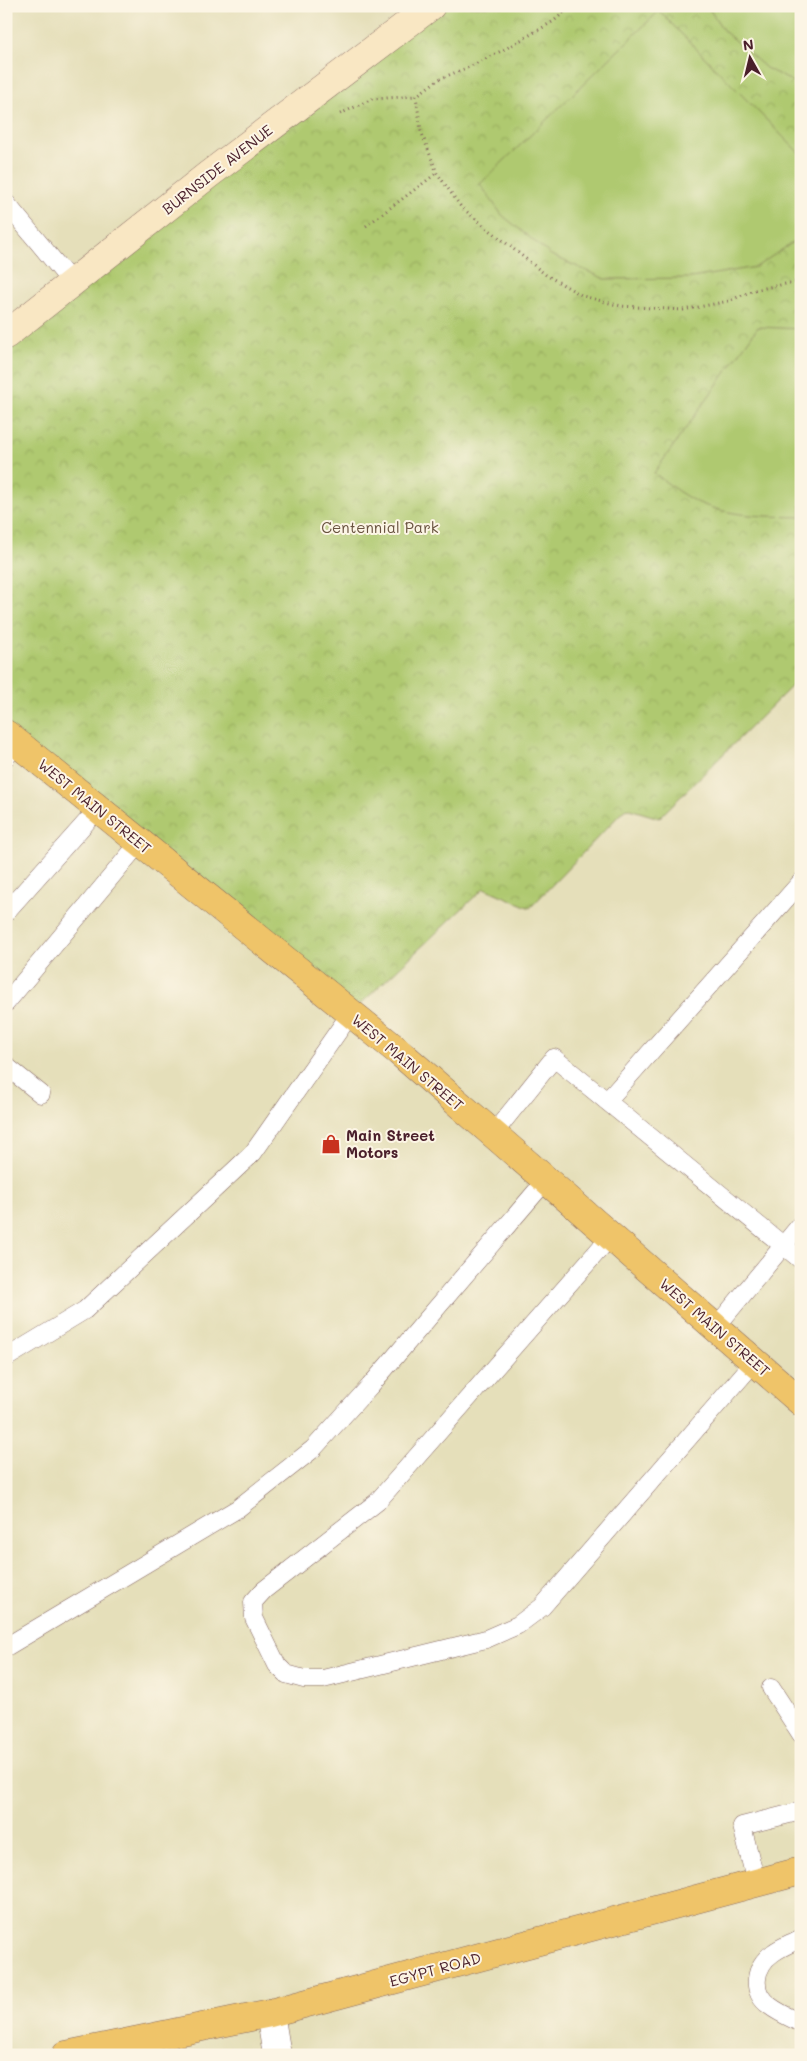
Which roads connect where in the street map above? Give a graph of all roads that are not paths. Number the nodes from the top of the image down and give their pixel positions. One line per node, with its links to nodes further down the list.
1 (430, 6): 3 (street, BURNSIDE AVENUE)
2 (6, 203): 3 (lane)
3 (72, 283): 4 (street, BURNSIDE AVENUE)
4 (6, 335)
5 (10, 744): 6 (main road, WEST MAIN STREET)
6 (98, 809): 7 (main road, WEST MAIN STREET); 9 (lane)
7 (140, 842): 10 (lane); 11 (main road, WEST MAIN STREET)
8 (801, 882): 14 (lane)
9 (6, 912)
10 (6, 1002)
11 (351, 1013): 15 (main road, WEST MAIN STREET); 22 (lane)
12 (6, 1066): 13 (lane)
13 (41, 1094)
14 (607, 1101): 15 (lane); 19 (lane)
15 (493, 1134): 16 (main road, WEST MAIN STREET)
16 (546, 1180): 18 (main road, WEST MAIN STREET); 25 (lane)
17 (801, 1224): 19 (lane)
18 (611, 1236): 21 (main road, WEST MAIN STREET); 23 (lane)
19 (783, 1245): 20 (lane); 21 (lane)
20 (801, 1260)
21 (716, 1327): 23 (main road, WEST MAIN STREET)
22 (6, 1358)
23 (755, 1361): 24 (main road, WEST MAIN STREET)
24 (801, 1402)
25 (6, 1647)
26 (770, 1688): 27 (lane)
27 (801, 1734)
28 (801, 1811): 30 (lane)
29 (801, 1871): 30 (main road, EGYPT ROAD)
30 (756, 1882): 32 (main road, EGYPT ROAD)
31 (801, 1938): 33 (lane)
32 (270, 2013): 34 (main road, EGYPT ROAD); 35 (street)
33 (801, 2023)
34 (66, 2055)
35 (277, 2055)

